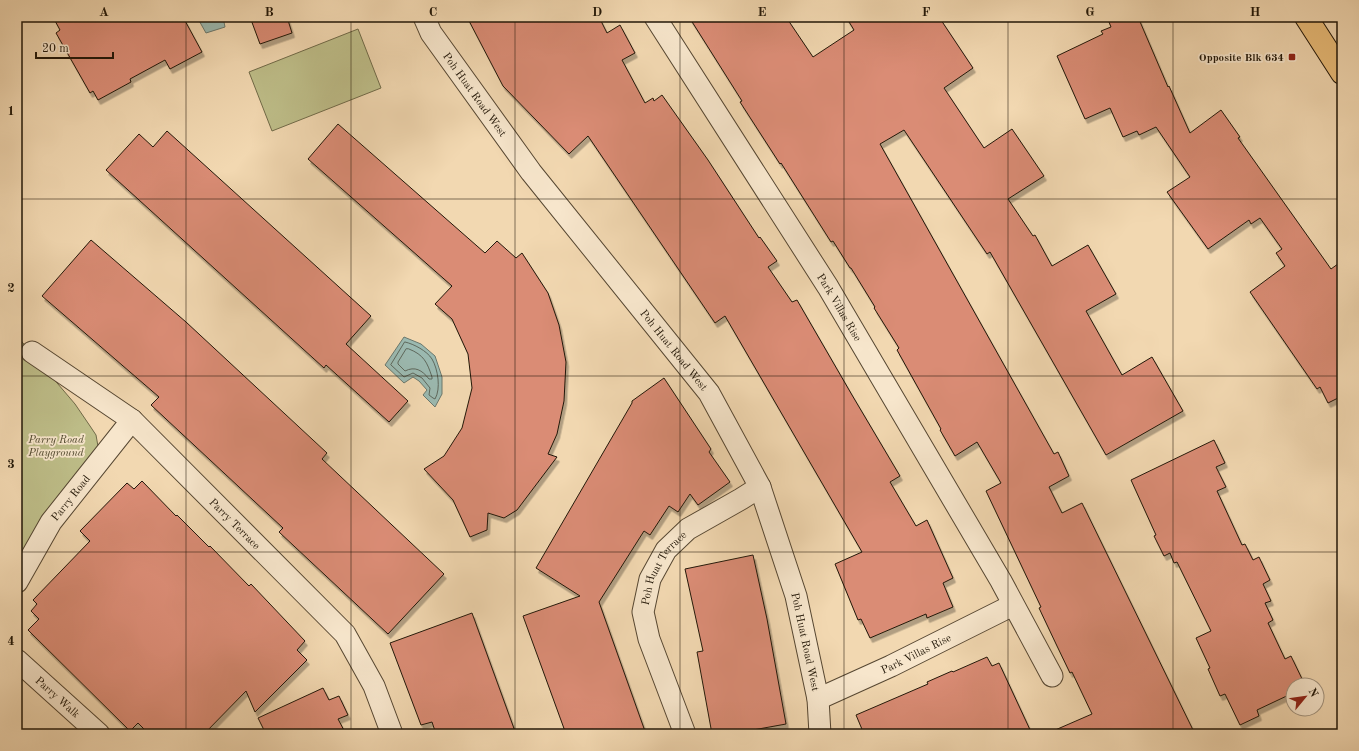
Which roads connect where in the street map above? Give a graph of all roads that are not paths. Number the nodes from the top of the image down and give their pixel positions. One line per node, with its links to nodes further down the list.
1 (424, 17): 7 (street, Poh Huat Road West)
2 (655, 17): 9 (street, Park Villas Rise)
3 (1306, 17): 4 (highway)
4 (1342, 73)
5 (32, 352): 6 (street, Parry Terrace)
6 (132, 420): 8 (street, Parry Road); 14 (street, Parry Terrace)
7 (760, 486): 12 (street, Poh Huat Road West); 15 (street, Poh Huat Terrace)
8 (17, 582)
9 (1013, 606): 11 (street, Park Villas Rise); 12 (street, Park Villas Rise)
10 (17, 660): 13 (street, Parry Walk)
11 (1052, 676)
12 (818, 699): 16 (street, Poh Huat Road West)
13 (100, 734)
14 (392, 734)
15 (685, 734)
16 (820, 734)

